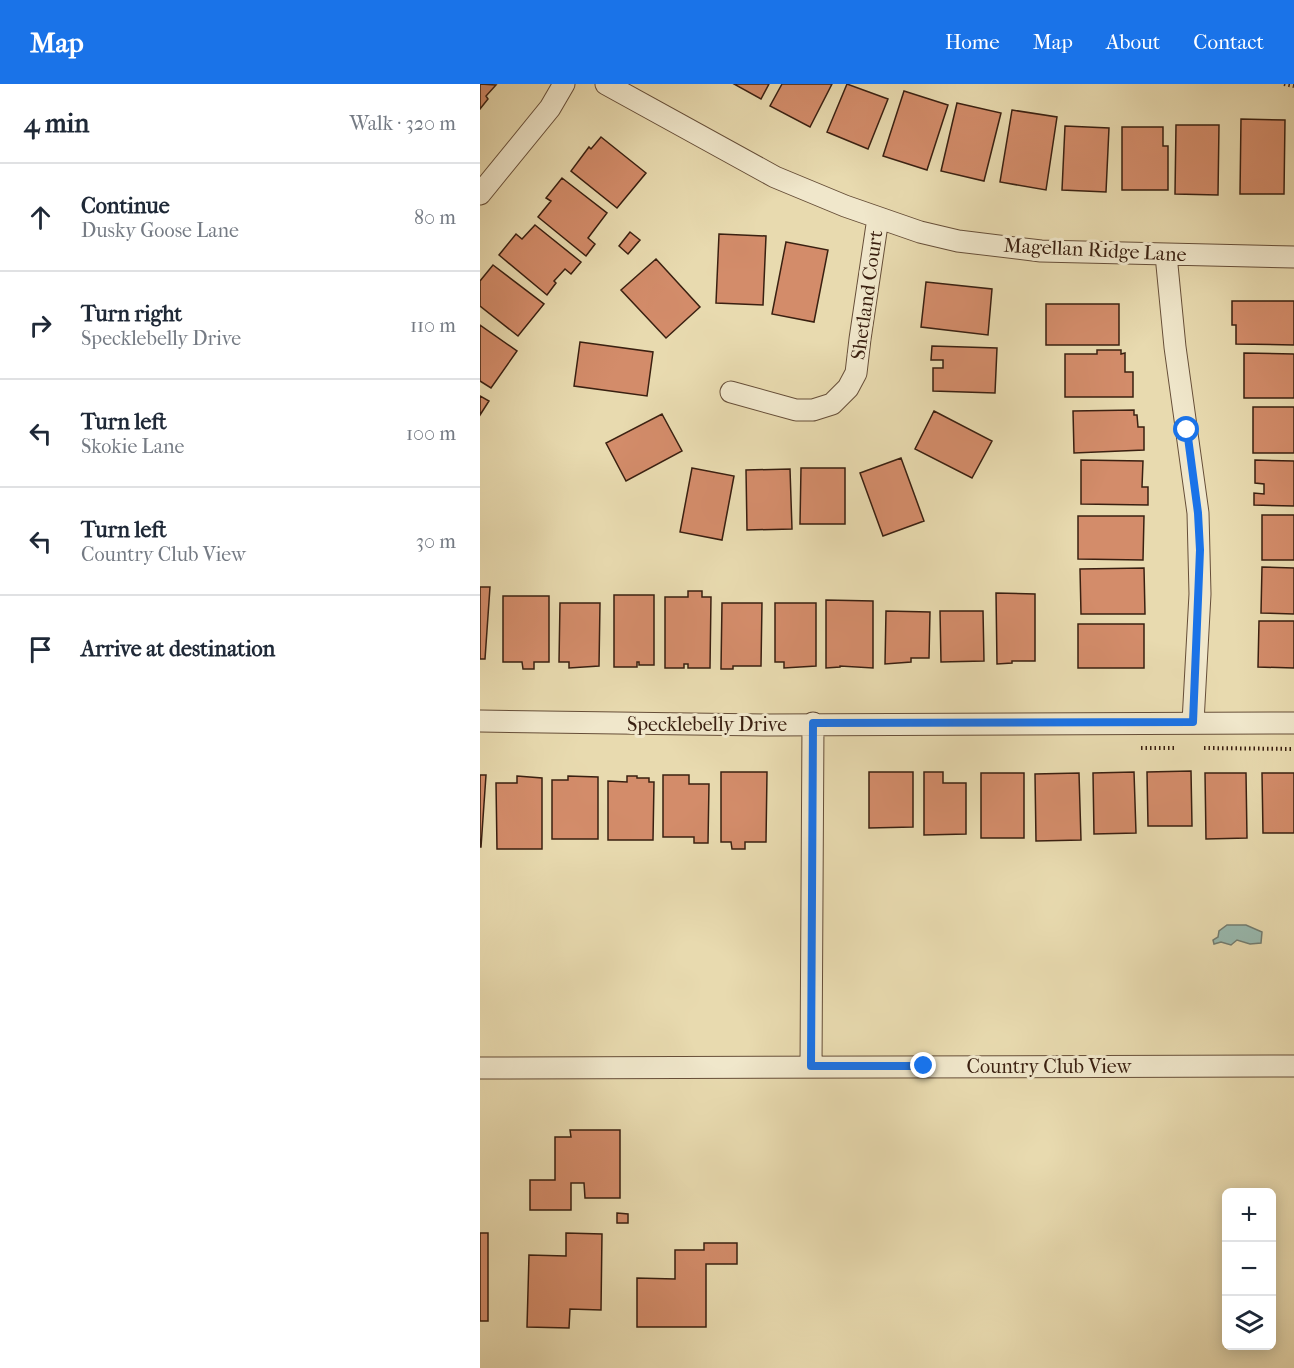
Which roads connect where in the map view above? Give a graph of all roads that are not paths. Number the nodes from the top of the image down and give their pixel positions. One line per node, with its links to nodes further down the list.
1 (564, 84): 3 (street)
2 (606, 84): 4 (street, Magellan Ridge Lane)
3 (480, 194)
4 (878, 218): 5 (street, Magellan Ridge Lane); 7 (street, Shetland Court)
5 (1166, 255): 6 (street, Magellan Ridge Lane); 9 (street)
6 (1294, 257)
7 (731, 392)
8 (480, 721): 10 (street, Specklebelly Drive)
9 (1193, 722): 10 (street, Specklebelly Drive); 11 (street, Specklebelly Drive)
10 (813, 723): 12 (street)
11 (1294, 723)
12 (811, 1066): 13 (street, Country Club View); 14 (street, Country Club View)
13 (1294, 1066)
14 (480, 1068)

